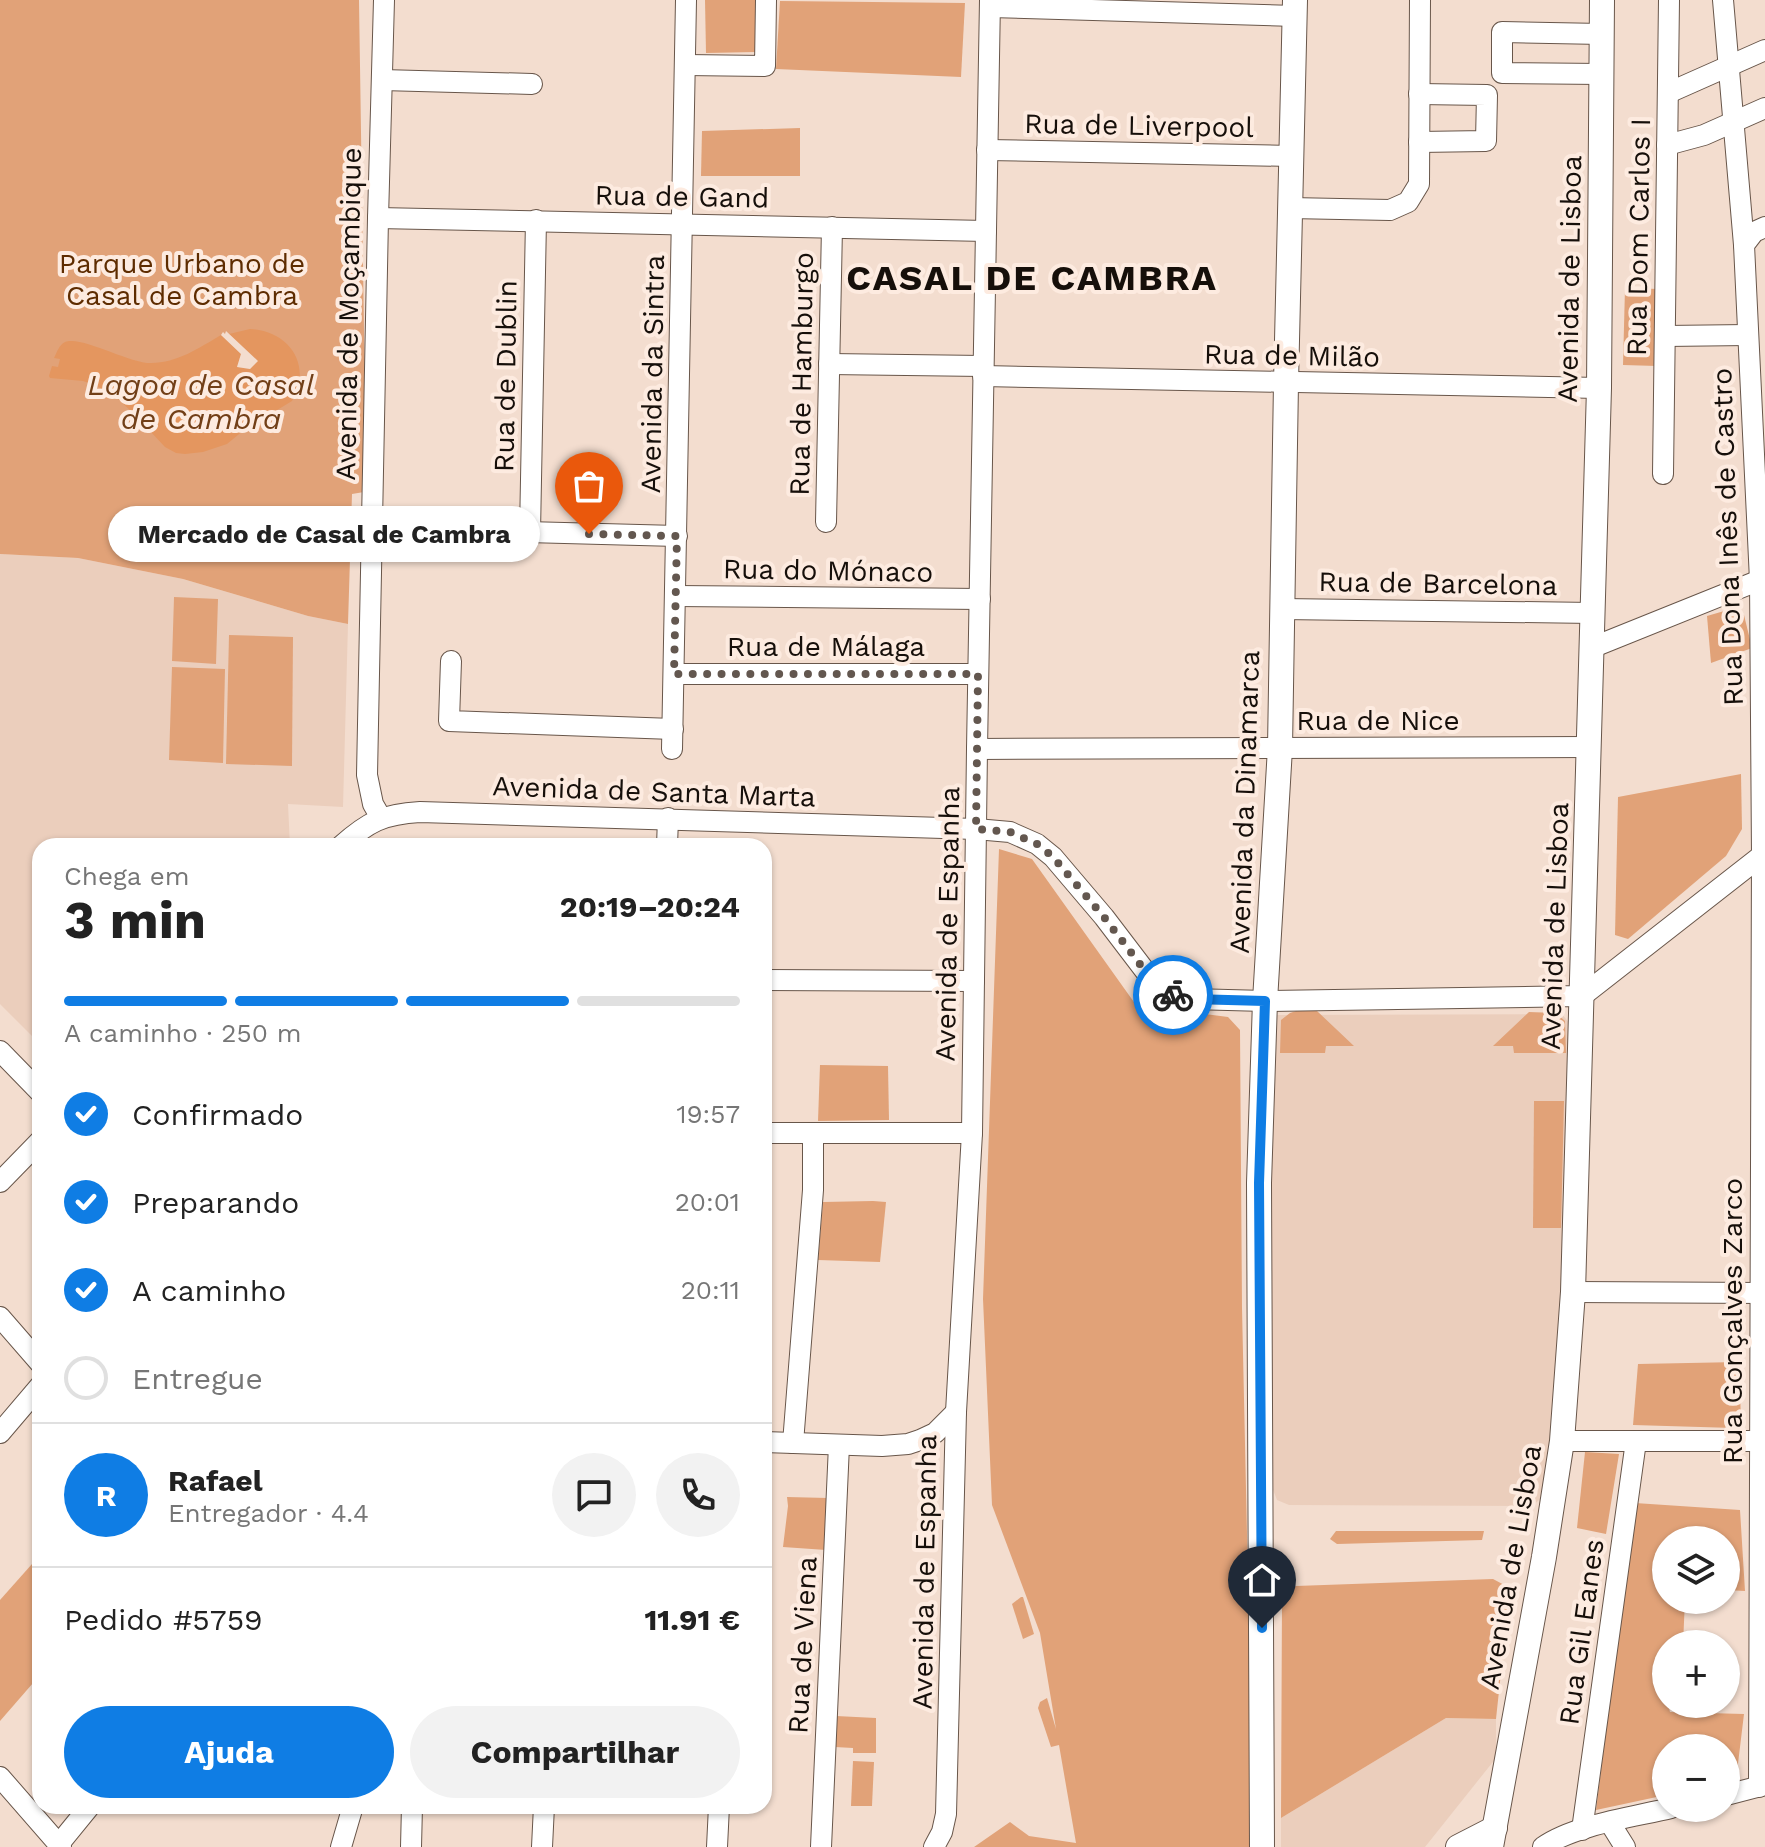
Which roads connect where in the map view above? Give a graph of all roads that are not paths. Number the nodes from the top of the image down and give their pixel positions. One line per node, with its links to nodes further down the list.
1 (384, 0): 16 (street, Avenida de Moçambique)
2 (686, 0): 12 (street, Avenida da Sintra)
3 (766, 0): 12 (street)
4 (1420, 0): 19 (street)
5 (1602, 0): 10 (main road, Avenida de Lisboa)
6 (1669, 0): 18 (street, Rua Dom Carlos I)
7 (1723, 0): 13 (street, Rua Dona Inês de Castro)
8 (990, 4): 9 (street); 25 (street, Avenida de Espanha)
9 (1295, 8): 26 (main road, Avenida da Dinamarca)
10 (1602, 34): 14 (street); 15 (main road, Avenida de Lisboa)
11 (1765, 50): 13 (street)
12 (686, 65): 30 (street, Avenida da Sintra)
13 (1729, 66): 18 (street); 22 (street, Rua Dona Inês de Castro)
14 (1502, 73): 15 (street); 20 (street)
15 (1602, 74): 40 (main road, Avenida de Lisboa)
16 (382, 80): 17 (street); 28 (street, Avenida de Moçambique)
17 (532, 84)
18 (1668, 93): 24 (street, Rua Dom Carlos I)
19 (1419, 94): 20 (street); 23 (street)
20 (1487, 95): 23 (street)
21 (1765, 108): 22 (street)
22 (1734, 121): 24 (street); 34 (street, Rua Dona Inês de Castro)
23 (1419, 142): 27 (street)
24 (1667, 145): 36 (street, Rua Dom Carlos I)
25 (987, 150): 26 (street, Rua de Liverpool); 33 (street, Avenida de Espanha)
26 (1291, 156): 27 (main road, Avenida da Dinamarca)
27 (1290, 208): 39 (main road, Avenida da Dinamarca)
28 (378, 218): 29 (street, Rua de Gand); 43 (street, Avenida de Moçambique)
29 (536, 220): 30 (street, Rua de Gand); 44 (street, Rua de Dublin)
30 (683, 224): 31 (street, Rua de Gand); 45 (street, Avenida da Sintra)
31 (832, 227): 33 (street, Rua de Gand); 37 (street, Rua de Hamburgo)
32 (1765, 227): 34 (street)
33 (986, 231): 38 (street, Avenida de Espanha)
34 (1744, 245): 35 (street, Rua Dona Inês de Castro)
35 (1748, 335): 36 (street); 46 (street, Rua Dona Inês de Castro)
36 (1665, 336): 41 (street, Rua Dom Carlos I)
37 (829, 364): 38 (street, Rua de Milão); 42 (street, Rua de Hamburgo)
38 (983, 371): 39 (street, Rua de Milão); 48 (street, Avenida de Espanha)
39 (1286, 383): 40 (street, Rua de Milão); 49 (main road, Avenida da Dinamarca)
40 (1599, 388): 50 (main road, Avenida de Lisboa)
41 (1663, 474)
42 (826, 522)
43 (371, 528): 44 (street); 58 (street, Avenida de Moçambique)
44 (530, 532): 45 (street)
45 (677, 536): 47 (street, Avenida da Sintra)
46 (1763, 579): 51 (street); 63 (street, Rua Dona Inês de Castro)
47 (676, 596): 48 (street, Rua do Mónaco); 53 (street, Avenida da Sintra)
48 (980, 599): 54 (street, Avenida de Espanha)
49 (1282, 609): 50 (street, Rua de Barcelona); 56 (main road, Avenida da Dinamarca)
50 (1593, 613): 51 (main road, Avenida de Lisboa)
51 (1591, 648): 55 (main road, Avenida de Lisboa)
52 (451, 661): 53 (street, Avenida da Sintra)
53 (674, 674): 54 (street, Rua de Málaga)
54 (978, 674): 57 (street, Avenida de Espanha)
55 (1588, 747): 56 (street, Rua de Nice); 66 (main road, Avenida de Lisboa)
56 (1280, 748): 57 (street, Rua de Nice); 67 (main road, Avenida da Dinamarca)
57 (977, 749): 60 (street, Avenida de Espanha)
58 (381, 818): 59 (street, Avenida de Santa Marta); 61 (street, Avenida de Santa Marta)
59 (668, 818): 60 (street, Avenida de Santa Marta); 62 (street)
60 (976, 829): 65 (street, Avenida de Espanha); 67 (street, Avenida de Santa Marta)
61 (350, 838)
62 (667, 838)
63 (1764, 854): 66 (street); 76 (street, Rua Gonçalves Zarco)
64 (772, 980): 65 (street)
65 (974, 981): 72 (street, Avenida de Espanha)
66 (1582, 996): 67 (street, Avenida de Santa Marta); 75 (main road, Avenida de Lisboa)
67 (1265, 1001): 109 (main road, Avenida da Dinamarca)
68 (0, 1051): 69 (street)
69 (32, 1084)
70 (772, 1133): 71 (street)
71 (813, 1133): 72 (street); 86 (street)
72 (972, 1133): 80 (street, Avenida de Espanha)
73 (32, 1149): 74 (street)
74 (0, 1182)
75 (1573, 1292): 76 (street); 82 (main road, Avenida de Lisboa)
76 (1763, 1293): 84 (street, Rua Gonçalves Zarco)
77 (0, 1317): 78 (street)
78 (32, 1354)
79 (32, 1395): 81 (street)
80 (956, 1412): 87 (street); 108 (street, Avenida de Espanha)
81 (0, 1433)
82 (1562, 1441): 83 (street); 101 (main road, Avenida de Lisboa)
83 (1636, 1441): 84 (street); 100 (street, Rua Gil Eanes)
84 (1762, 1441): 89 (street, Rua Gonçalves Zarco)
85 (772, 1442): 86 (street)
86 (793, 1443): 87 (street)
87 (839, 1445): 107 (street, Rua de Viena)
88 (0, 1777): 92 (street)
89 (1762, 1786): 90 (street)
90 (1740, 1792)
91 (1652, 1813): 99 (street)
92 (32, 1814)
93 (32, 1814): 102 (street)
94 (84, 1814): 102 (street)
95 (351, 1814): 103 (street)
96 (412, 1814): 104 (street)
97 (544, 1814): 105 (street)
98 (719, 1814): 106 (street)
99 (1610, 1823): 100 (street); 112 (street)
100 (1582, 1830): 111 (street)
101 (1493, 1837): 110 (main road)
102 (60, 1846)
103 (341, 1847)
104 (411, 1847)
105 (542, 1847)
106 (717, 1847)
107 (821, 1847)
108 (934, 1847)
109 (1262, 1847)
110 (1458, 1847)
111 (1543, 1847)
112 (1625, 1847)

